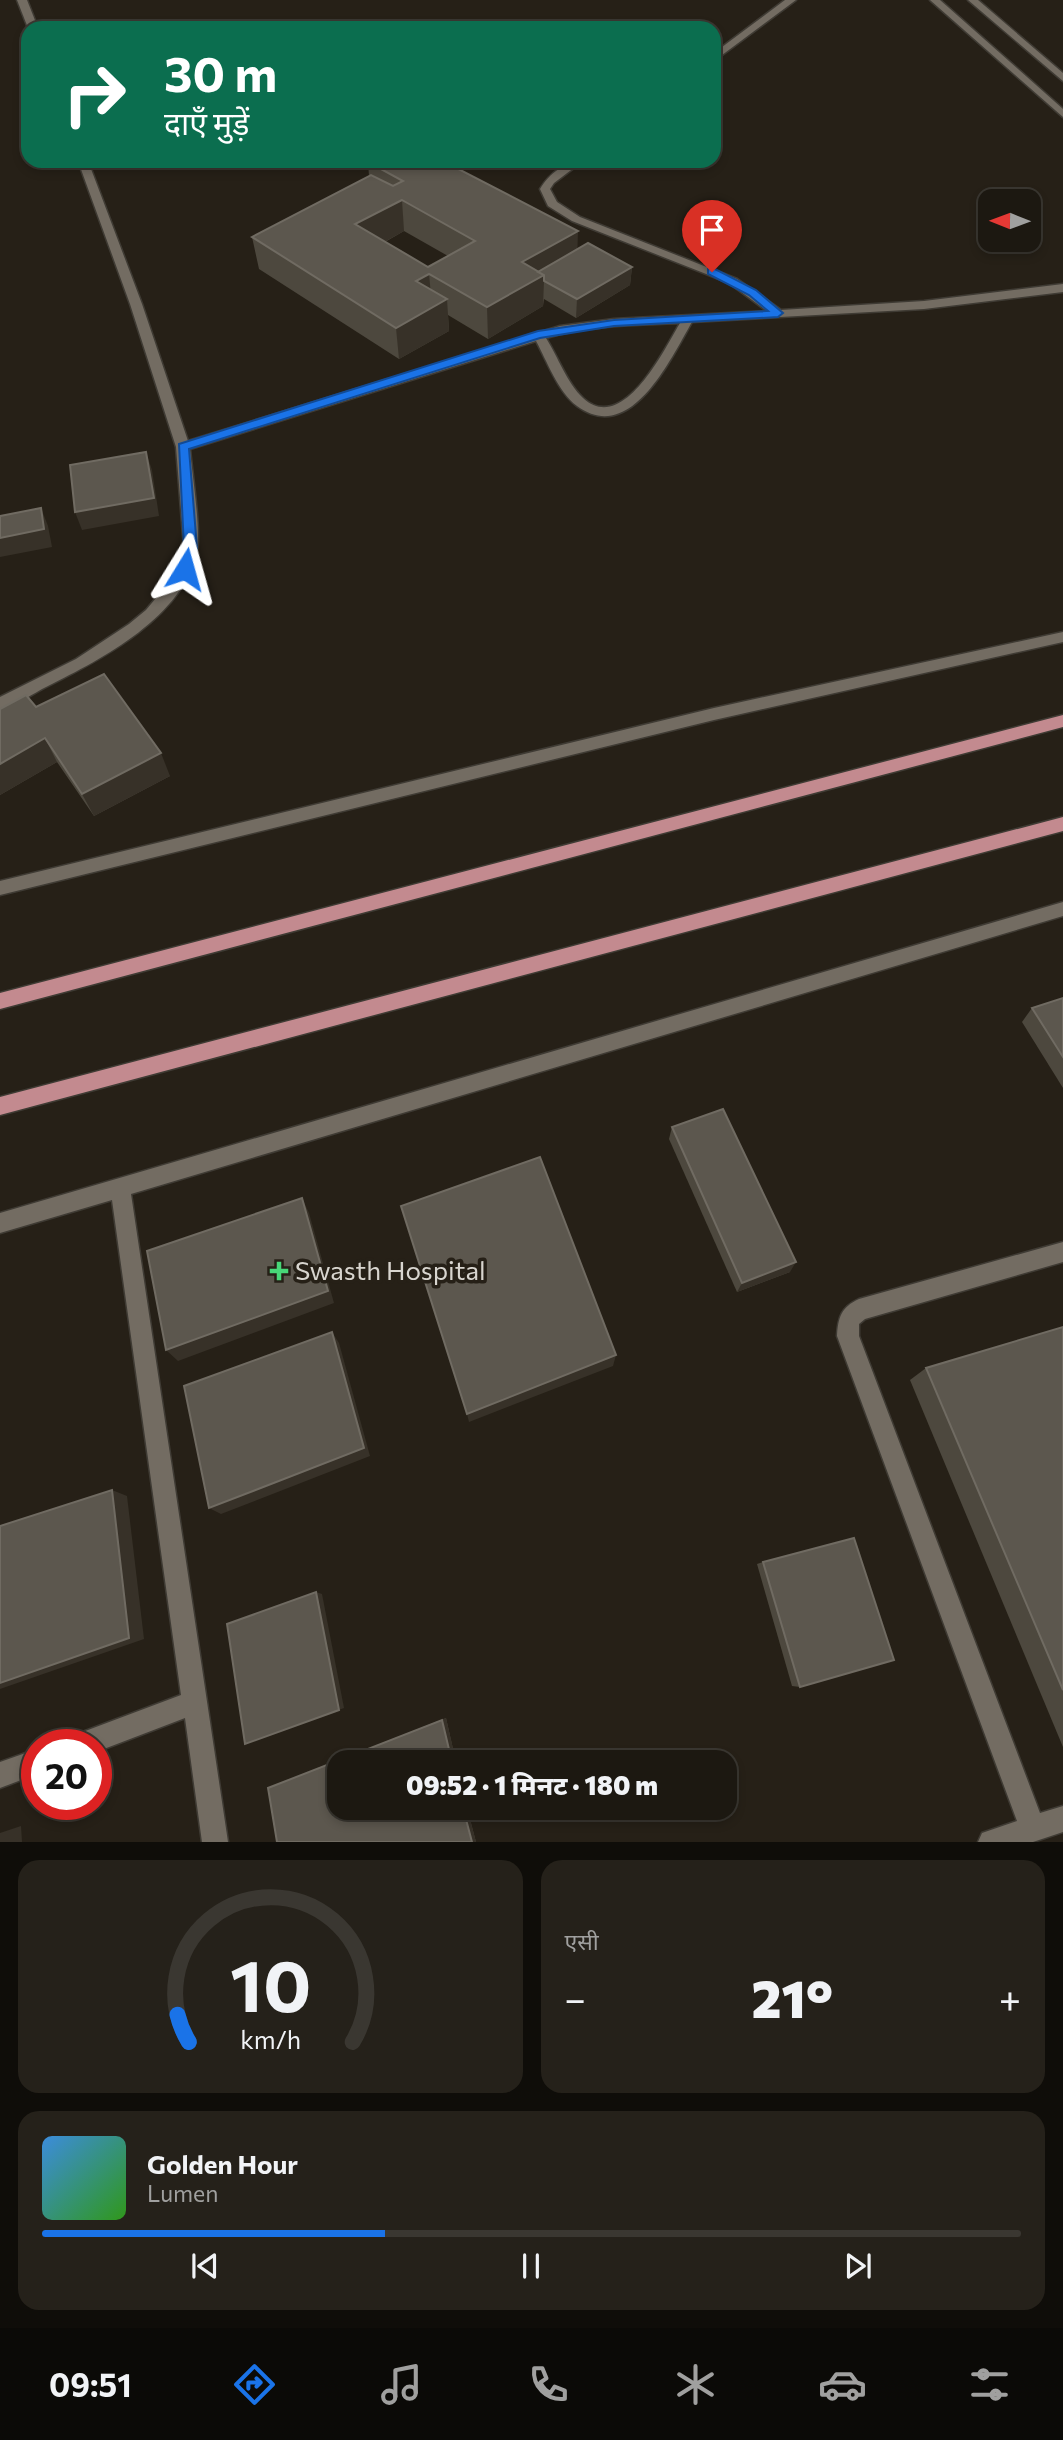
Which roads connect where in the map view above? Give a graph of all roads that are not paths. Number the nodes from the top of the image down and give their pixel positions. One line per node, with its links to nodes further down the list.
1 (22, 0): 5 (street)
2 (791, 0): 6 (street)
3 (935, 0): 8 (street)
4 (973, 0): 7 (street)
5 (30, 21)
6 (721, 53)
7 (1063, 78)
8 (1063, 114)
9 (86, 168): 15 (street)
10 (569, 168): 12 (street)
11 (1063, 288): 12 (street)
12 (778, 313): 13 (street)
13 (688, 319): 14 (street); 14 (street)
14 (538, 335): 15 (street)
15 (183, 447): 17 (street)
16 (1063, 637): 20 (street)
17 (0, 704)
18 (1063, 721): 22 (main road)
19 (1063, 824): 23 (main road)
20 (0, 888)
21 (1063, 909): 24 (street)
22 (0, 1001)
23 (0, 1106)
24 (120, 1186): 25 (street); 27 (street)
25 (0, 1223)
26 (1063, 1252): 32 (street)
27 (193, 1703): 28 (street); 33 (street)
28 (112, 1733)
29 (21, 1767): 30 (street)
30 (0, 1775)
31 (1063, 1819): 32 (street)
32 (1033, 1828): 34 (street)
33 (215, 1842)
34 (991, 1842)

